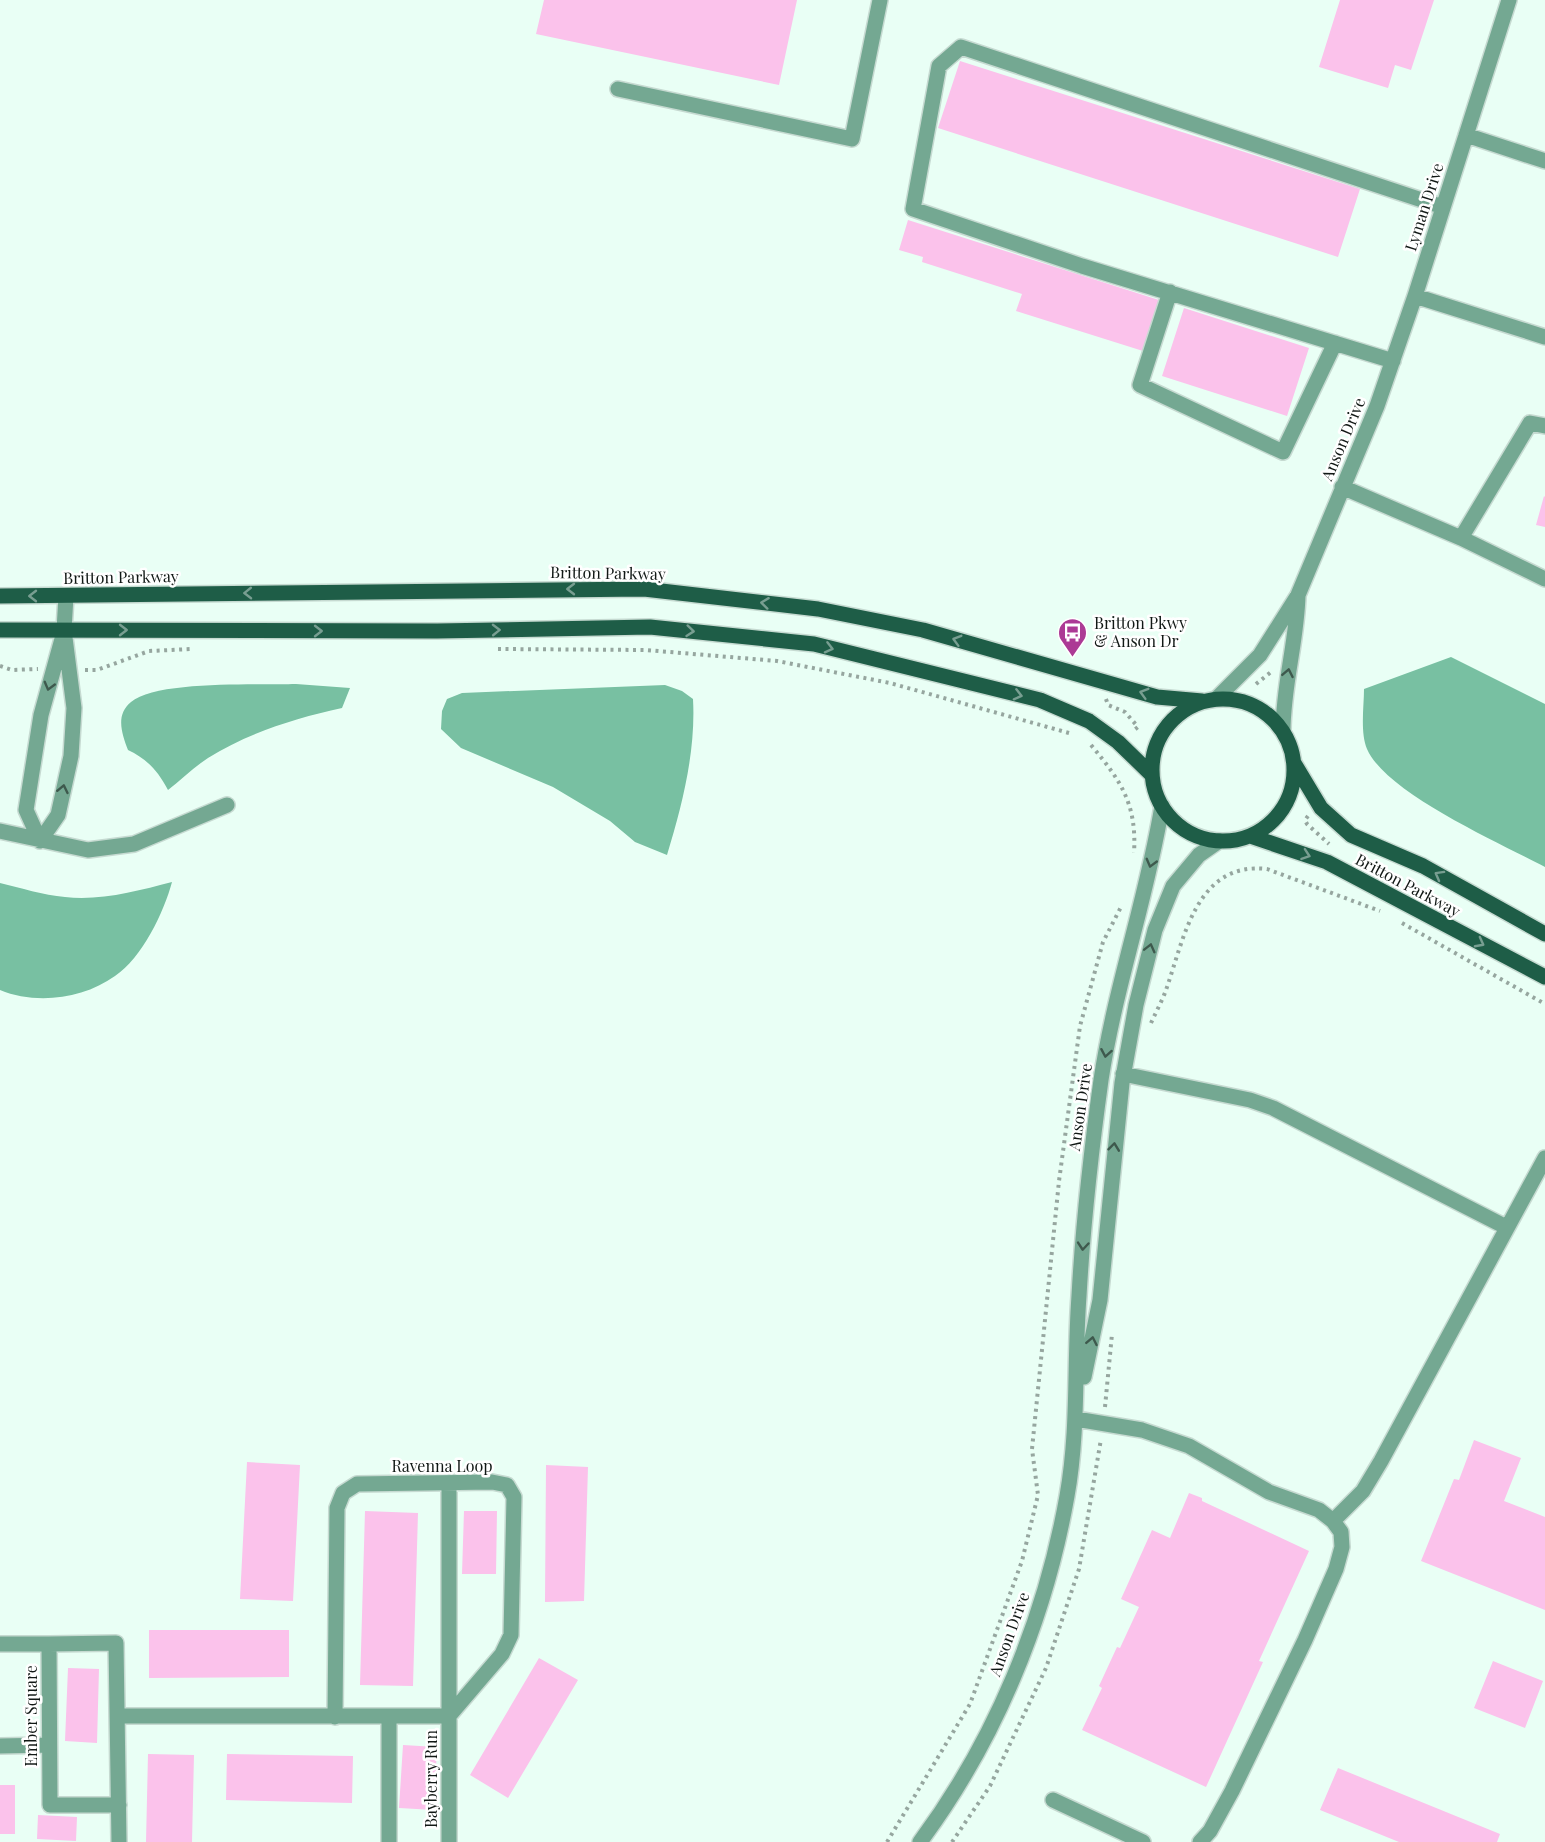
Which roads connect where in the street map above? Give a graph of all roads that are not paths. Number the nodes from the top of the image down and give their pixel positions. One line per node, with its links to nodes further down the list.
1 (880, 0): 3 (street)
2 (1509, 0): 4 (street, Lyman Drive)
3 (618, 89)
4 (1466, 135): 5 (street); 6 (street, Lyman Drive)
5 (1545, 161)
6 (1443, 207): 7 (street); 8 (street, Lyman Drive)
7 (1170, 292): 10 (street); 10 (street)
8 (1415, 296): 9 (street); 11 (street, Anson Drive)
9 (1545, 337)
10 (1335, 343): 11 (street)
11 (1393, 361): 13 (street, Anson Drive)
12 (1545, 426): 14 (street)
13 (1342, 487): 14 (street); 16 (street, Anson Drive)
14 (1461, 538): 15 (street)
15 (1545, 579)
16 (1298, 595): 22 (street, Anson Drive); 23 (street, Anson Drive, one-way to 16)
17 (0, 596): 18 (main road, Britton Parkway, one-way to 17)
18 (66, 596): 20 (street); 22 (main road, Britton Parkway, one-way to 18)
19 (0, 630): 20 (main road)
20 (64, 630): 21 (street); 25 (main road, one-way to 25)
21 (62, 669): 30 (street, one-way to 30); 30 (street, one-way to 21)
22 (1209, 700): 23 (main road); 25 (main road)
23 (1282, 732): 24 (main road)
24 (1294, 763): 29 (main road); 32 (main road, Britton Parkway, one-way to 24)
25 (1152, 775): 27 (main road)
26 (227, 805): 30 (street)
27 (1162, 806): 31 (main road); 37 (street, Anson Drive, one-way to 37)
28 (0, 831): 30 (street)
29 (1250, 836): 31 (main road); 33 (main road, Britton Parkway, one-way to 33)
30 (40, 841)
31 (1220, 841): 34 (street, Anson Drive, one-way to 31)
32 (1545, 934)
33 (1545, 976)
34 (1123, 1074): 36 (street); 37 (street, Anson Drive, one-way to 34)
35 (1545, 1158): 36 (street)
36 (1506, 1227): 39 (street)
37 (1076, 1419): 39 (street); 53 (street, Anson Drive)
38 (449, 1483): 43 (street, Bayberry Run); 43 (street, Ravenna Loop); 44 (street, Ravenna Loop)
39 (1333, 1521): 55 (street)
40 (0, 1644): 41 (street)
41 (49, 1644): 42 (street, Ember Square); 46 (street, Ember Square)
42 (117, 1716): 44 (street); 49 (street, Ember Square)
43 (449, 1716): 45 (street); 52 (street, Bayberry Run)
44 (335, 1717): 45 (street)
45 (389, 1717): 51 (street)
46 (49, 1745): 47 (street); 49 (street, Ember Square)
47 (0, 1746)
48 (1053, 1800): 54 (street)
49 (118, 1805): 50 (street, Ember Square)
50 (118, 1842)
51 (389, 1842)
52 (449, 1842)
53 (920, 1842)
54 (1143, 1842)
55 (1200, 1842)

